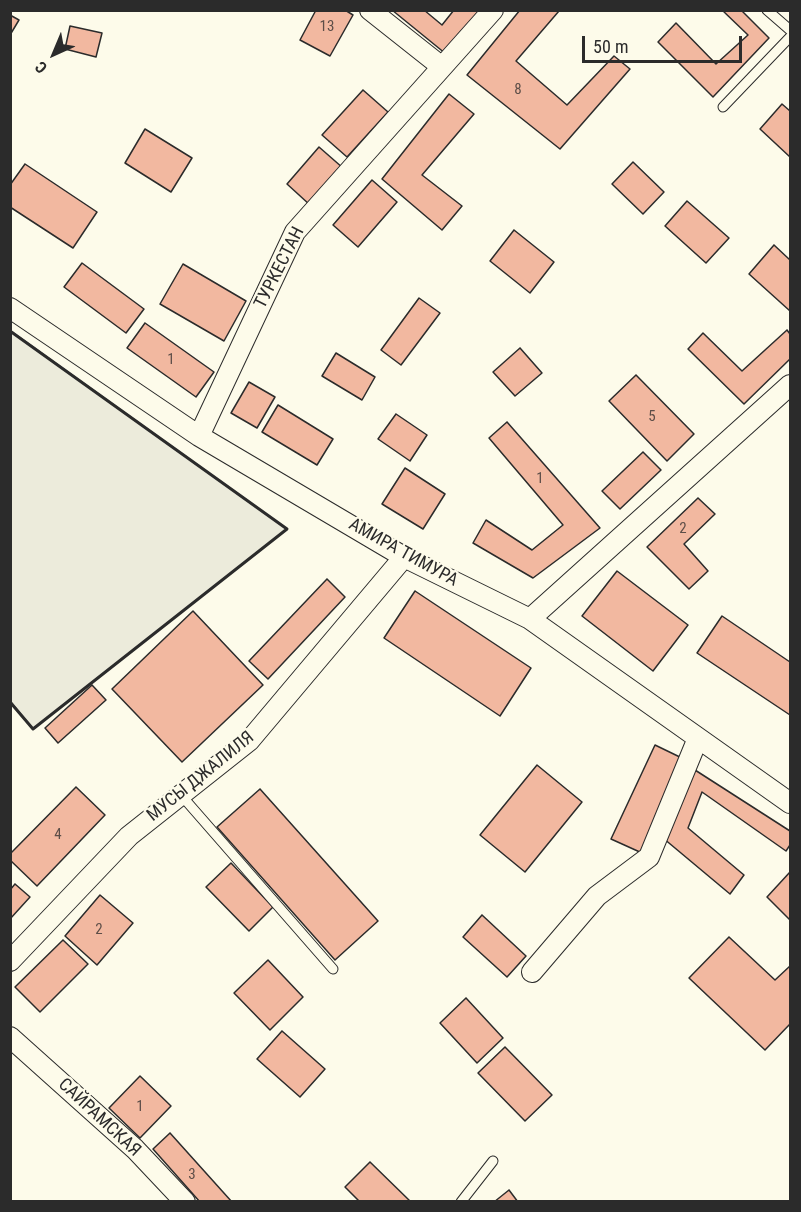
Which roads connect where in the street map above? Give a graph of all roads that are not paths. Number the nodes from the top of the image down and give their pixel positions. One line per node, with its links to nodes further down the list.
1 (370, 10): 6 (street)
2 (493, 10): 6 (street, ТУРКЕСТАН)
3 (768, 10): 4 (lane)
4 (790, 30)
5 (790, 37): 7 (lane)
6 (442, 67): 10 (street, ТУРКЕСТАН)
7 (723, 107)
8 (10, 308): 10 (street, АМИРА ТИМУРА)
9 (790, 385): 12 (street)
10 (199, 436): 11 (street, АМИРА ТИМУРА)
11 (404, 557): 12 (street, АМИРА ТИМУРА); 14 (street, МУСЫ ДЖАЛИЛЯ)
12 (530, 619): 13 (street, АМИРА ТИМУРА)
13 (698, 738): 15 (street, АМИРА ТИМУРА); 18 (street)
14 (181, 795): 16 (street, МУСЫ ДЖАЛИЛЯ); 17 (lane)
15 (790, 803)
16 (10, 961)
17 (333, 969)
18 (532, 972)
19 (10, 1037): 21 (street, САЙРАМСКАЯ)
20 (493, 1161): 22 (lane)
21 (185, 1202)
22 (461, 1202)

